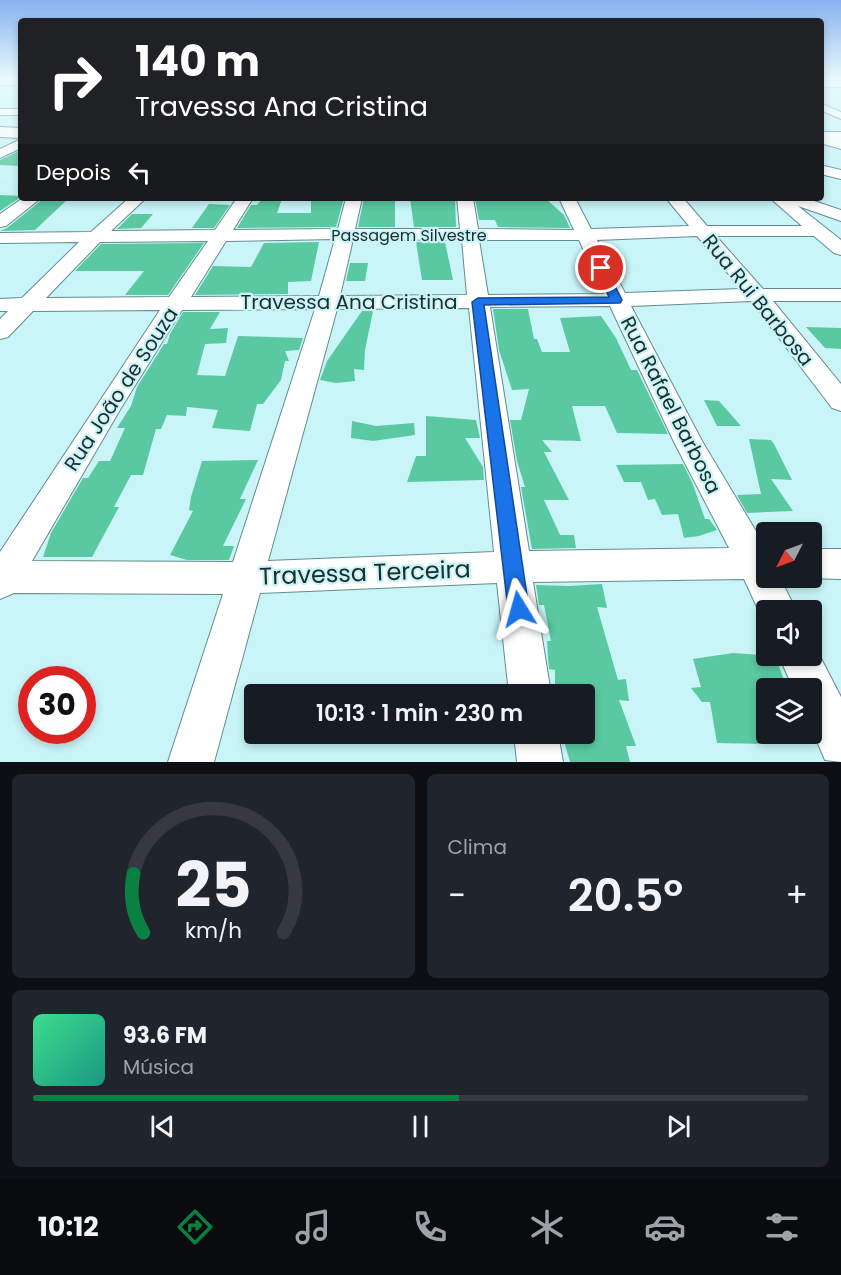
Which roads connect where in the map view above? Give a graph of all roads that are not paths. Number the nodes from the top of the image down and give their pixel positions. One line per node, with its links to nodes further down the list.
1 (0, 132): 2 (main road)
2 (18, 133)
3 (841, 137): 4 (main road)
4 (824, 138)
5 (824, 139): 7 (street)
6 (18, 144): 8 (street)
7 (841, 145)
8 (0, 154)
9 (824, 170): 10 (street)
10 (841, 175)
11 (29, 201): 21 (street)
12 (135, 201): 29 (street)
13 (243, 201): 25 (street, Rua João de Souza)
14 (353, 201): 24 (street)
15 (465, 201): 26 (street)
16 (568, 201): 27 (street, Rua Rafael Barbosa)
17 (676, 201): 22 (street, Rua Rui Barbosa)
18 (781, 201): 23 (street)
19 (798, 201): 20 (street)
20 (841, 216)
21 (0, 222)
22 (701, 231): 23 (street, Passagem Silvestre); 27 (street, Passagem Silvestre); 31 (street, Rua Rui Barbosa)
23 (819, 231): 30 (street)
24 (346, 234): 25 (street, Passagem Silvestre); 26 (street, Passagem Silvestre); 34 (street)
25 (222, 235): 29 (street, Passagem Silvestre); 36 (street, Rua João de Souza)
26 (470, 235): 27 (street, Passagem Silvestre); 35 (street)
27 (585, 235): 33 (street, Rua Rafael Barbosa)
28 (0, 238): 29 (street, Passagem Silvestre)
29 (94, 238): 38 (street)
30 (841, 249)
31 (758, 295): 32 (street, Travessa Ana Cristina); 33 (street, Travessa Ana Cristina); 40 (street, Rua Rui Barbosa)
32 (841, 295)
33 (616, 300): 35 (street, Travessa Ana Cristina); 41 (street, Rua Rafael Barbosa)
34 (328, 302): 35 (street, Travessa Ana Cristina); 36 (street, Travessa Ana Cristina); 46 (street)
35 (478, 302): 45 (street)
36 (176, 304): 38 (street, Travessa Ana Cristina); 47 (street, Rua João de Souza)
37 (0, 305): 38 (street, Travessa Ana Cristina)
38 (27, 305): 39 (street)
39 (0, 332)
40 (841, 402)
41 (756, 555)
42 (756, 563): 45 (street, Travessa Terceira)
43 (822, 564): 44 (street)
44 (841, 564)
45 (513, 567): 46 (street, Travessa Terceira); 49 (street)
46 (244, 578): 47 (street, Travessa Terceira); 52 (street)
47 (1, 579)
48 (804, 666): 51 (street)
49 (529, 684)
50 (537, 744): 53 (street)
51 (841, 744)
52 (190, 762)
53 (540, 762)

